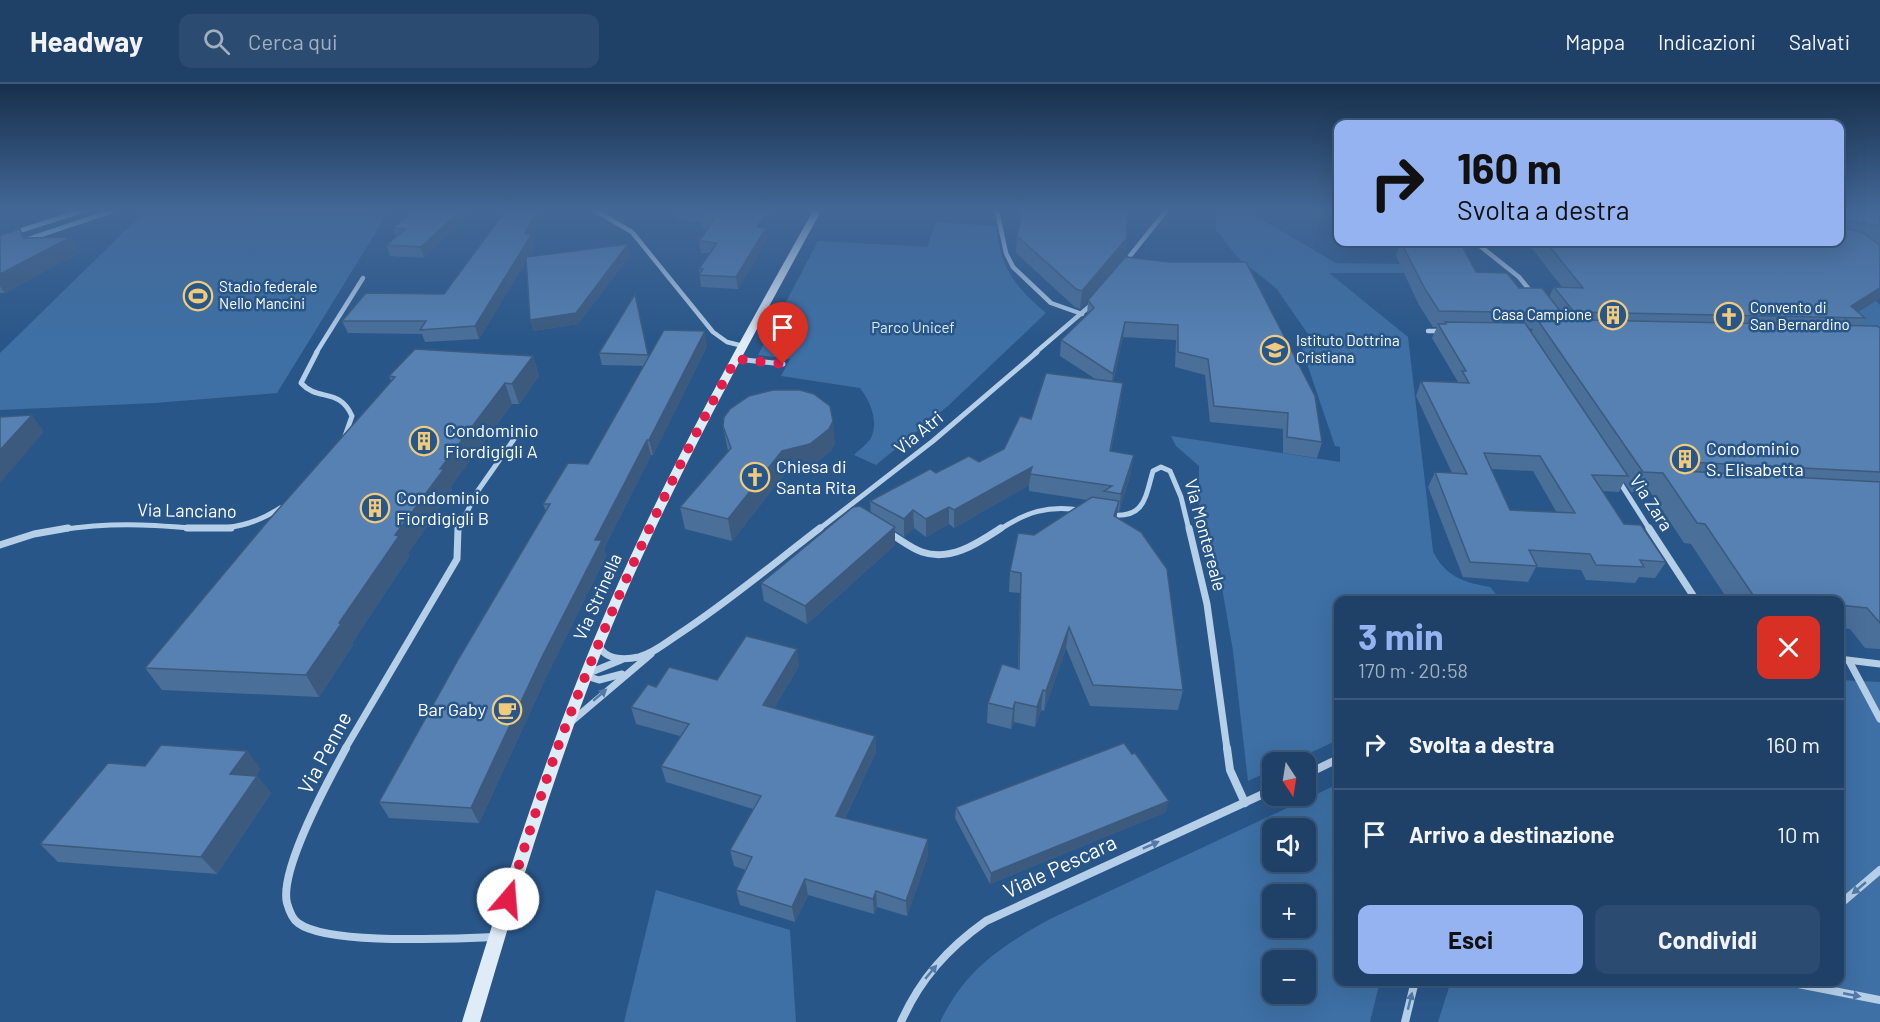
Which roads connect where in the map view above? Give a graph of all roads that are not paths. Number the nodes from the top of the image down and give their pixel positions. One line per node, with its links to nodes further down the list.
1 (650, 255): 13 (street)
2 (793, 255): 13 (main road, Via Strinella)
3 (1006, 255): 10 (street)
4 (1132, 255): 6 (street)
5 (1491, 255): 9 (street)
6 (1118, 272)
7 (363, 278): 17 (street)
8 (1097, 298): 10 (street, Via Atri)
9 (1539, 301)
10 (1082, 314): 20 (street, Via Atri)
11 (1428, 331): 12 (street)
12 (1451, 331)
13 (743, 346): 14 (main road, Via Strinella)
14 (736, 359): 15 (street); 27 (main road, Via Strinella)
15 (783, 364)
16 (519, 432): 43 (street, Via Penne)
17 (339, 443)
18 (1615, 474): 26 (street, Via Zara)
19 (286, 502): 25 (street, Via Lanciano)
20 (846, 509): 22 (street); 28 (street, Via Atri)
21 (1092, 512): 24 (street)
22 (856, 514)
23 (1101, 514): 40 (street, Via Montereale)
24 (885, 530)
25 (0, 545)
26 (1693, 596)
27 (600, 641): 29 (street); 34 (main road, Via Strinella)
28 (661, 647): 29 (street, Via Atri); 33 (street, Via Atri)
29 (630, 658): 34 (street, Via Atri)
30 (1844, 660): 31 (street)
31 (1849, 661): 32 (street); 35 (street)
32 (1880, 664)
33 (636, 666): 34 (street, Via Atri); 36 (street, Via Atri, one-way to 33)
34 (586, 675): 36 (main road, Via Strinella)
35 (1880, 719)
36 (566, 726): 43 (main road, Via Strinella)
37 (1334, 761): 38 (street)
38 (1316, 770)
39 (1262, 795): 40 (street, Viale Pescara)
40 (1245, 803): 48 (street, Viale Pescara, one-way to 40)
41 (1880, 870): 42 (street, one-way to 42)
42 (1844, 901)
43 (496, 937): 47 (main road, Via Strinella)
44 (1414, 986): 49 (street, one-way to 44)
45 (1809, 986): 46 (street, one-way to 46)
46 (1880, 1000)
47 (471, 1022)
48 (901, 1022)
49 (1405, 1022)

